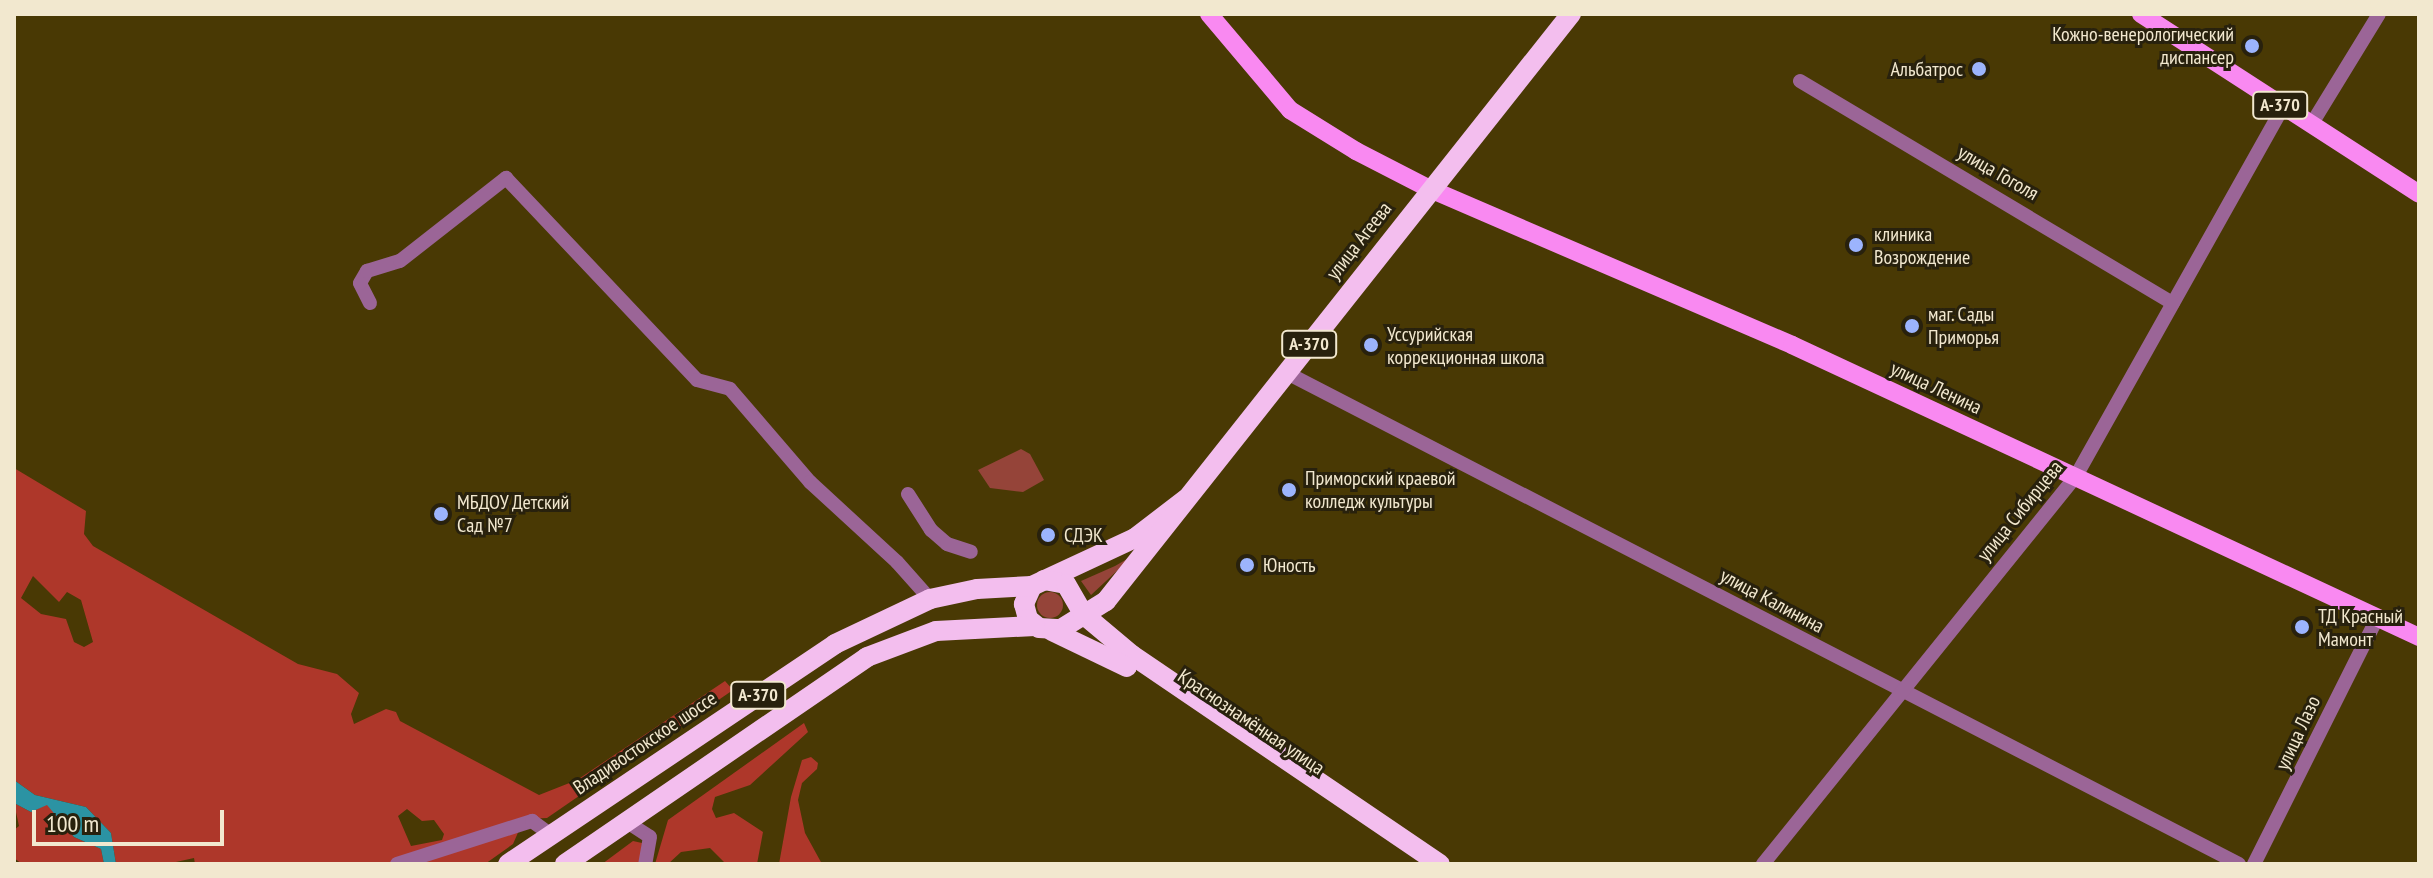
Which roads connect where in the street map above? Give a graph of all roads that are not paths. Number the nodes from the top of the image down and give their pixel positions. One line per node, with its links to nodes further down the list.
1 (1571, 14): 8 (highway, улица Агеева / А-370)
2 (2141, 14): 6 (main road, А-370)
3 (2379, 14): 7 (street)
4 (1216, 17): 8 (main road, улица Ленина)
5 (1800, 81): 11 (street, улица Гоголя)
6 (2283, 107): 7 (main road, А-370); 11 (street, улица Сибирцева)
7 (2311, 125): 9 (main road, А-370)
8 (1430, 189): 12 (highway, улица Агеева / А-370); 13 (main road, улица Ленина)
9 (2419, 194)
10 (370, 303): 18 (street)
11 (2173, 303): 13 (street, улица Сибирцева)
12 (1287, 373): 15 (highway, улица Агеева / А-370); 23 (street, улица Калинина)
13 (2076, 476): 20 (main road, улица Ленина); 23 (street, улица Сибирцева)
14 (908, 494): 16 (street)
15 (1186, 499): 17 (highway, улица Агеева / А-370); 19 (highway, улица Агеева / А-370)
16 (971, 552)
17 (1038, 583): 18 (highway, Владивостокское шоссе / А-370); 19 (highway, Краснознамённая улица); 21 (highway)
18 (930, 599): 25 (highway, Владивостокское шоссе / А-370)
19 (1083, 614): 21 (highway, А-370); 31 (highway, Краснознамённая улица)
20 (2377, 618): 22 (main road, улица Ленина); 34 (street, улица Лазо)
21 (1043, 628): 24 (highway, А-370); 30 (highway, Краснознамённая улица / А-370)
22 (2419, 637)
23 (1900, 691): 32 (street, улица Сибирцева); 33 (street, улица Калинина)
24 (627, 822): 28 (highway, А-370); 29 (street)
25 (551, 835): 26 (street); 27 (highway, Владивостокское шоссе / А-370)
26 (397, 864)
27 (508, 864)
28 (565, 864)
29 (645, 864)
30 (1418, 864)
31 (1440, 864)
32 (1763, 864)
33 (2239, 864)
34 (2254, 864)

